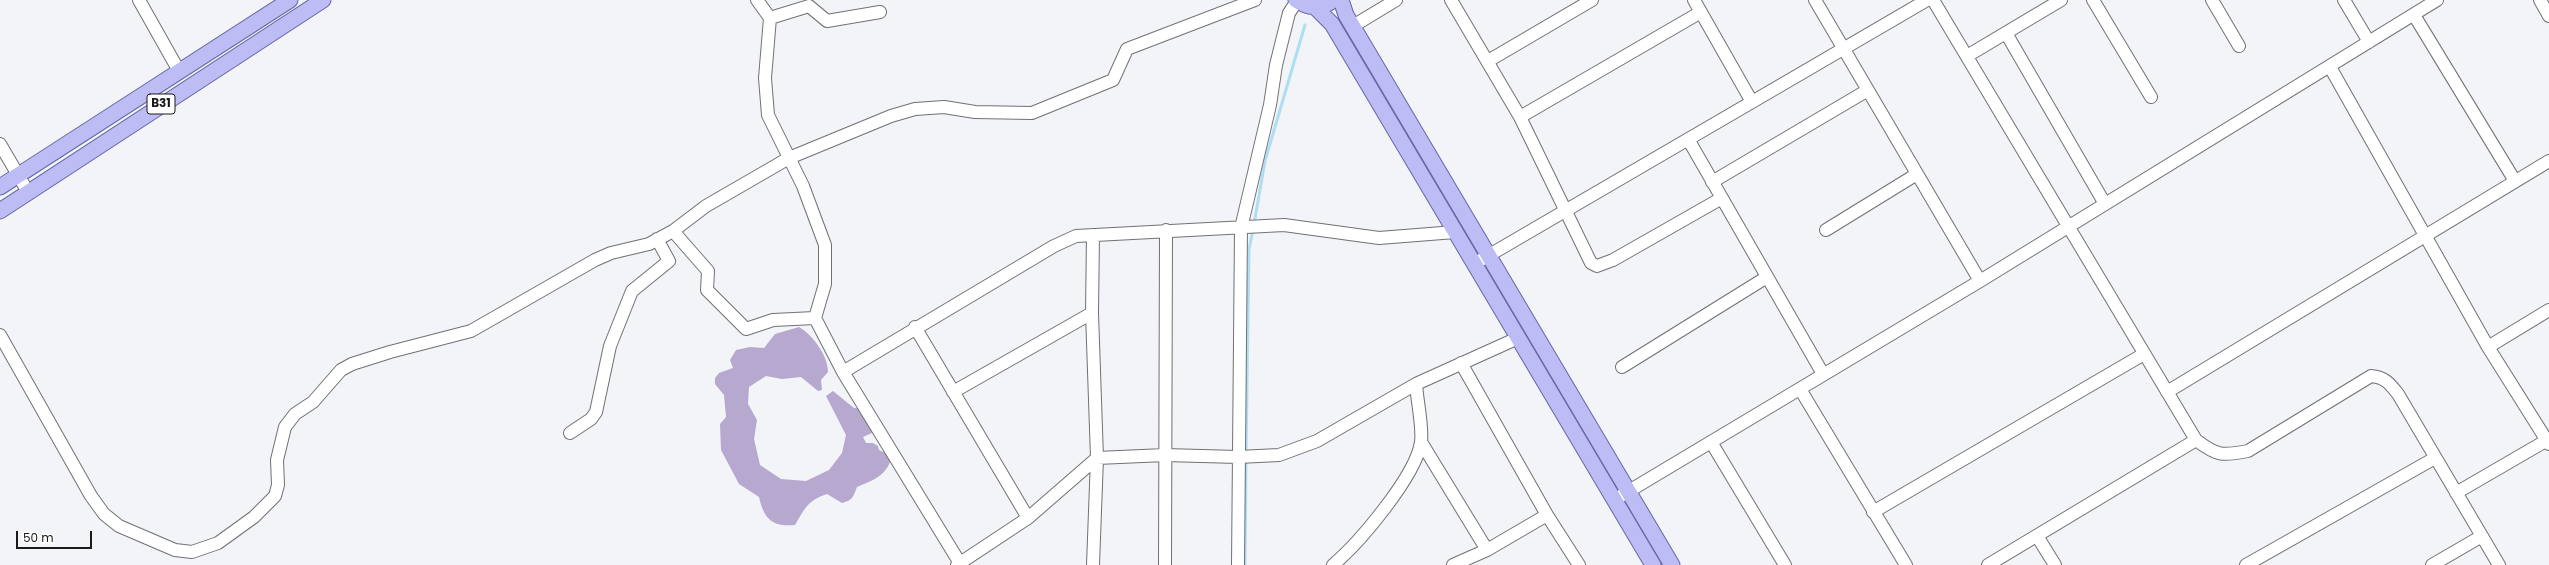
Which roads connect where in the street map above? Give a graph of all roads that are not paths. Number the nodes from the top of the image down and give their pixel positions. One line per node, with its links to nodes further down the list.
1 (139, 0): 38 (street)
2 (290, 0): 33 (main road, B31)
3 (323, 0): 36 (main road, B31)
4 (757, 0): 27 (street)
5 (1255, 0): 45 (street)
6 (1296, 0): 22 (main road); 58 (street)
7 (1333, 0): 22 (main road)
8 (1341, 0): 28 (main road)
9 (1396, 0): 28 (street)
10 (1450, 0): 35 (street)
11 (1592, 0): 35 (street)
12 (1694, 0): 24 (street)
13 (1814, 0): 32 (street)
14 (1927, 0): 32 (street)
15 (1933, 0): 34 (street)
16 (2061, 0): 29 (street)
17 (2092, 0): 40 (street)
18 (2212, 0): 31 (street)
19 (2344, 0): 30 (street)
20 (2437, 0): 25 (street)
21 (2540, 0): 26 (street)
22 (1315, 7): 62 (main road)
23 (880, 12): 27 (street)
24 (1701, 12): 41 (street); 42 (street)
25 (2414, 15): 30 (street); 49 (street)
26 (2549, 16)
27 (770, 18): 45 (street)
28 (1353, 26): 66 (main road)
29 (2006, 33): 34 (street); 54 (street)
30 (2369, 42): 37 (street)
31 (2239, 46)
32 (1843, 49): 39 (street); 41 (street)
33 (211, 51): 36 (main road); 38 (main road, B31)
34 (1967, 56): 57 (street)
35 (1488, 61): 42 (street)
36 (220, 65): 52 (main road, B31)
37 (2330, 67): 54 (street); 64 (street)
38 (179, 71): 48 (main road, B31)
39 (1868, 90): 47 (street); 50 (street)
40 (2151, 97)
41 (1752, 102): 43 (street)
42 (1520, 117): 55 (street)
43 (1688, 139): 50 (street); 55 (street)
44 (0, 144): 48 (street)
45 (789, 158): 61 (street); 72 (street)
46 (2549, 162): 49 (street)
47 (1917, 174): 60 (street); 69 (street)
48 (17, 176): 51 (main road, B31); 52 (street)
49 (2515, 181): 64 (street)
50 (1712, 182): 53 (street)
51 (0, 187)
52 (28, 192): 56 (main road, B31)
53 (1722, 198): 55 (street); 68 (street)
54 (2105, 204): 57 (street)
55 (1566, 210): 66 (street)
56 (0, 211)
57 (2068, 226): 69 (street); 77 (street)
58 (1241, 228): 59 (street); 62 (street); 94 (street)
59 (1166, 230): 63 (street); 93 (street)
60 (1826, 230)
61 (673, 231): 65 (street); 72 (street)
62 (1455, 232): 67 (main road)
63 (1093, 235): 71 (street); 73 (street)
64 (2424, 237): 76 (street); 87 (street)
65 (658, 239): 74 (street); 88 (street)
66 (1488, 255): 67 (street); 80 (main road)
67 (1474, 264): 75 (main road)
68 (1767, 277): 79 (street); 82 (street)
69 (1980, 282): 82 (street)
70 (2549, 310): 76 (street)
71 (1092, 313): 86 (street); 95 (street)
72 (815, 318): 81 (street)
73 (915, 327): 81 (street); 86 (street)
74 (0, 335)
75 (1518, 338): 78 (street); 83 (main road)
76 (2488, 347): 90 (street)
77 (2144, 354): 87 (street); 100 (street)
78 (1461, 363): 84 (street); 101 (street)
79 (1622, 367)
80 (1557, 370): 83 (main road); 97 (main road)
81 (843, 372): 106 (street)
82 (1823, 374): 85 (street)
83 (1543, 380): 99 (main road)
84 (1416, 384): 91 (street); 94 (street)
85 (1800, 389): 92 (street); 100 (street)
86 (953, 392): 102 (street)
87 (2167, 392): 89 (street)
88 (570, 433)
89 (2196, 440): 96 (street); 103 (street)
90 (2548, 441): 98 (street)
91 (1421, 442): 105 (street); 111 (street)
92 (1711, 442): 97 (street); 115 (street)
93 (1165, 455): 94 (street); 95 (street); 109 (street)
94 (1239, 457): 110 (street)
95 (1097, 458): 102 (street); 108 (street)
96 (2435, 458): 98 (street); 119 (street)
97 (1629, 491): 99 (street); 114 (main road)
98 (2456, 493): 104 (street)
99 (1614, 500): 107 (main road)
100 (1873, 512): 116 (street)
101 (1547, 515): 105 (street); 113 (street)
102 (1028, 518): 106 (street)
103 (2037, 536): 117 (street); 118 (street)
104 (2482, 536): 120 (street); 121 (street)
105 (1486, 550): 112 (street)
106 (959, 564)
107 (1649, 564)
108 (1093, 565)
109 (1165, 565)
110 (1238, 565)
111 (1333, 565)
112 (1453, 565)
113 (1580, 565)
114 (1672, 565)
115 (1785, 565)
116 (1906, 565)
117 (1988, 565)
118 (2055, 565)
119 (2246, 565)
120 (2432, 565)
121 (2498, 565)

